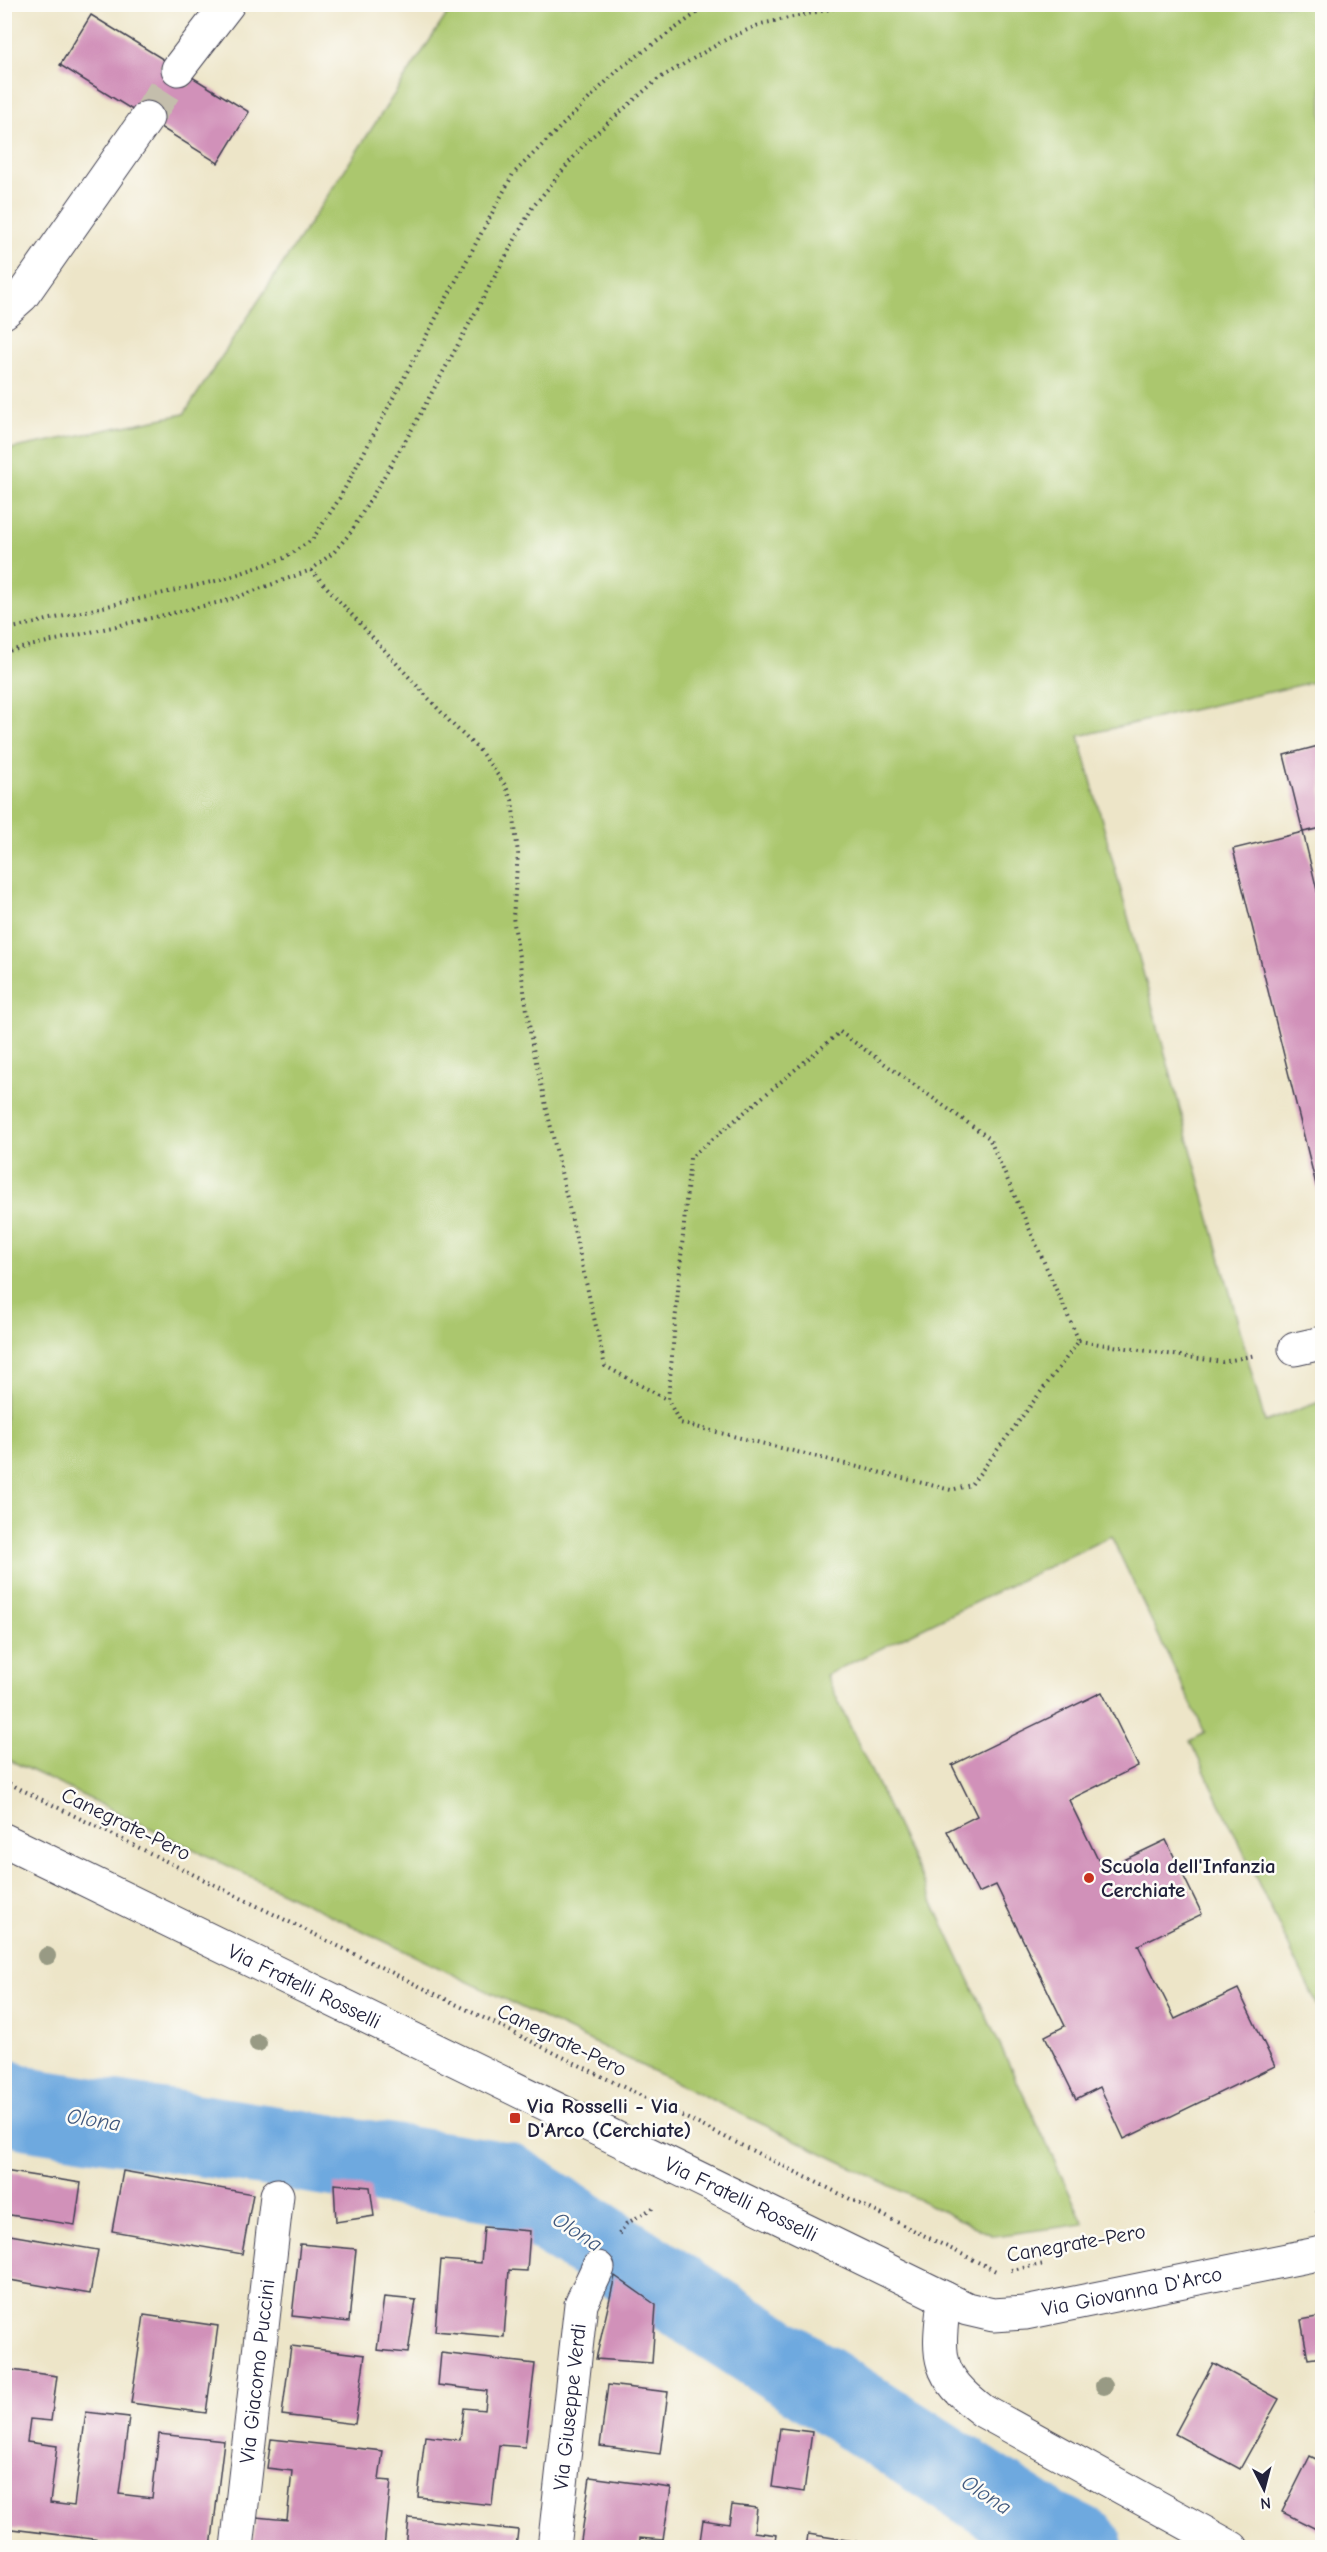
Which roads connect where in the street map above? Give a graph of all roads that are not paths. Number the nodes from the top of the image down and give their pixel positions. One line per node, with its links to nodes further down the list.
1 (228, 4): 2 (street)
2 (178, 69)
3 (147, 118): 4 (street)
4 (4, 312)
5 (4, 1840): 9 (street, Via Fratelli Rosselli)
6 (277, 2195): 10 (street, Via Giacomo Puccini)
7 (1323, 2253): 9 (street, Via Giovanna D'Arco)
8 (598, 2268): 11 (street, Via Giuseppe Verdi)
9 (944, 2298): 12 (street)
10 (237, 2547)
11 (554, 2547)
12 (1232, 2547)

